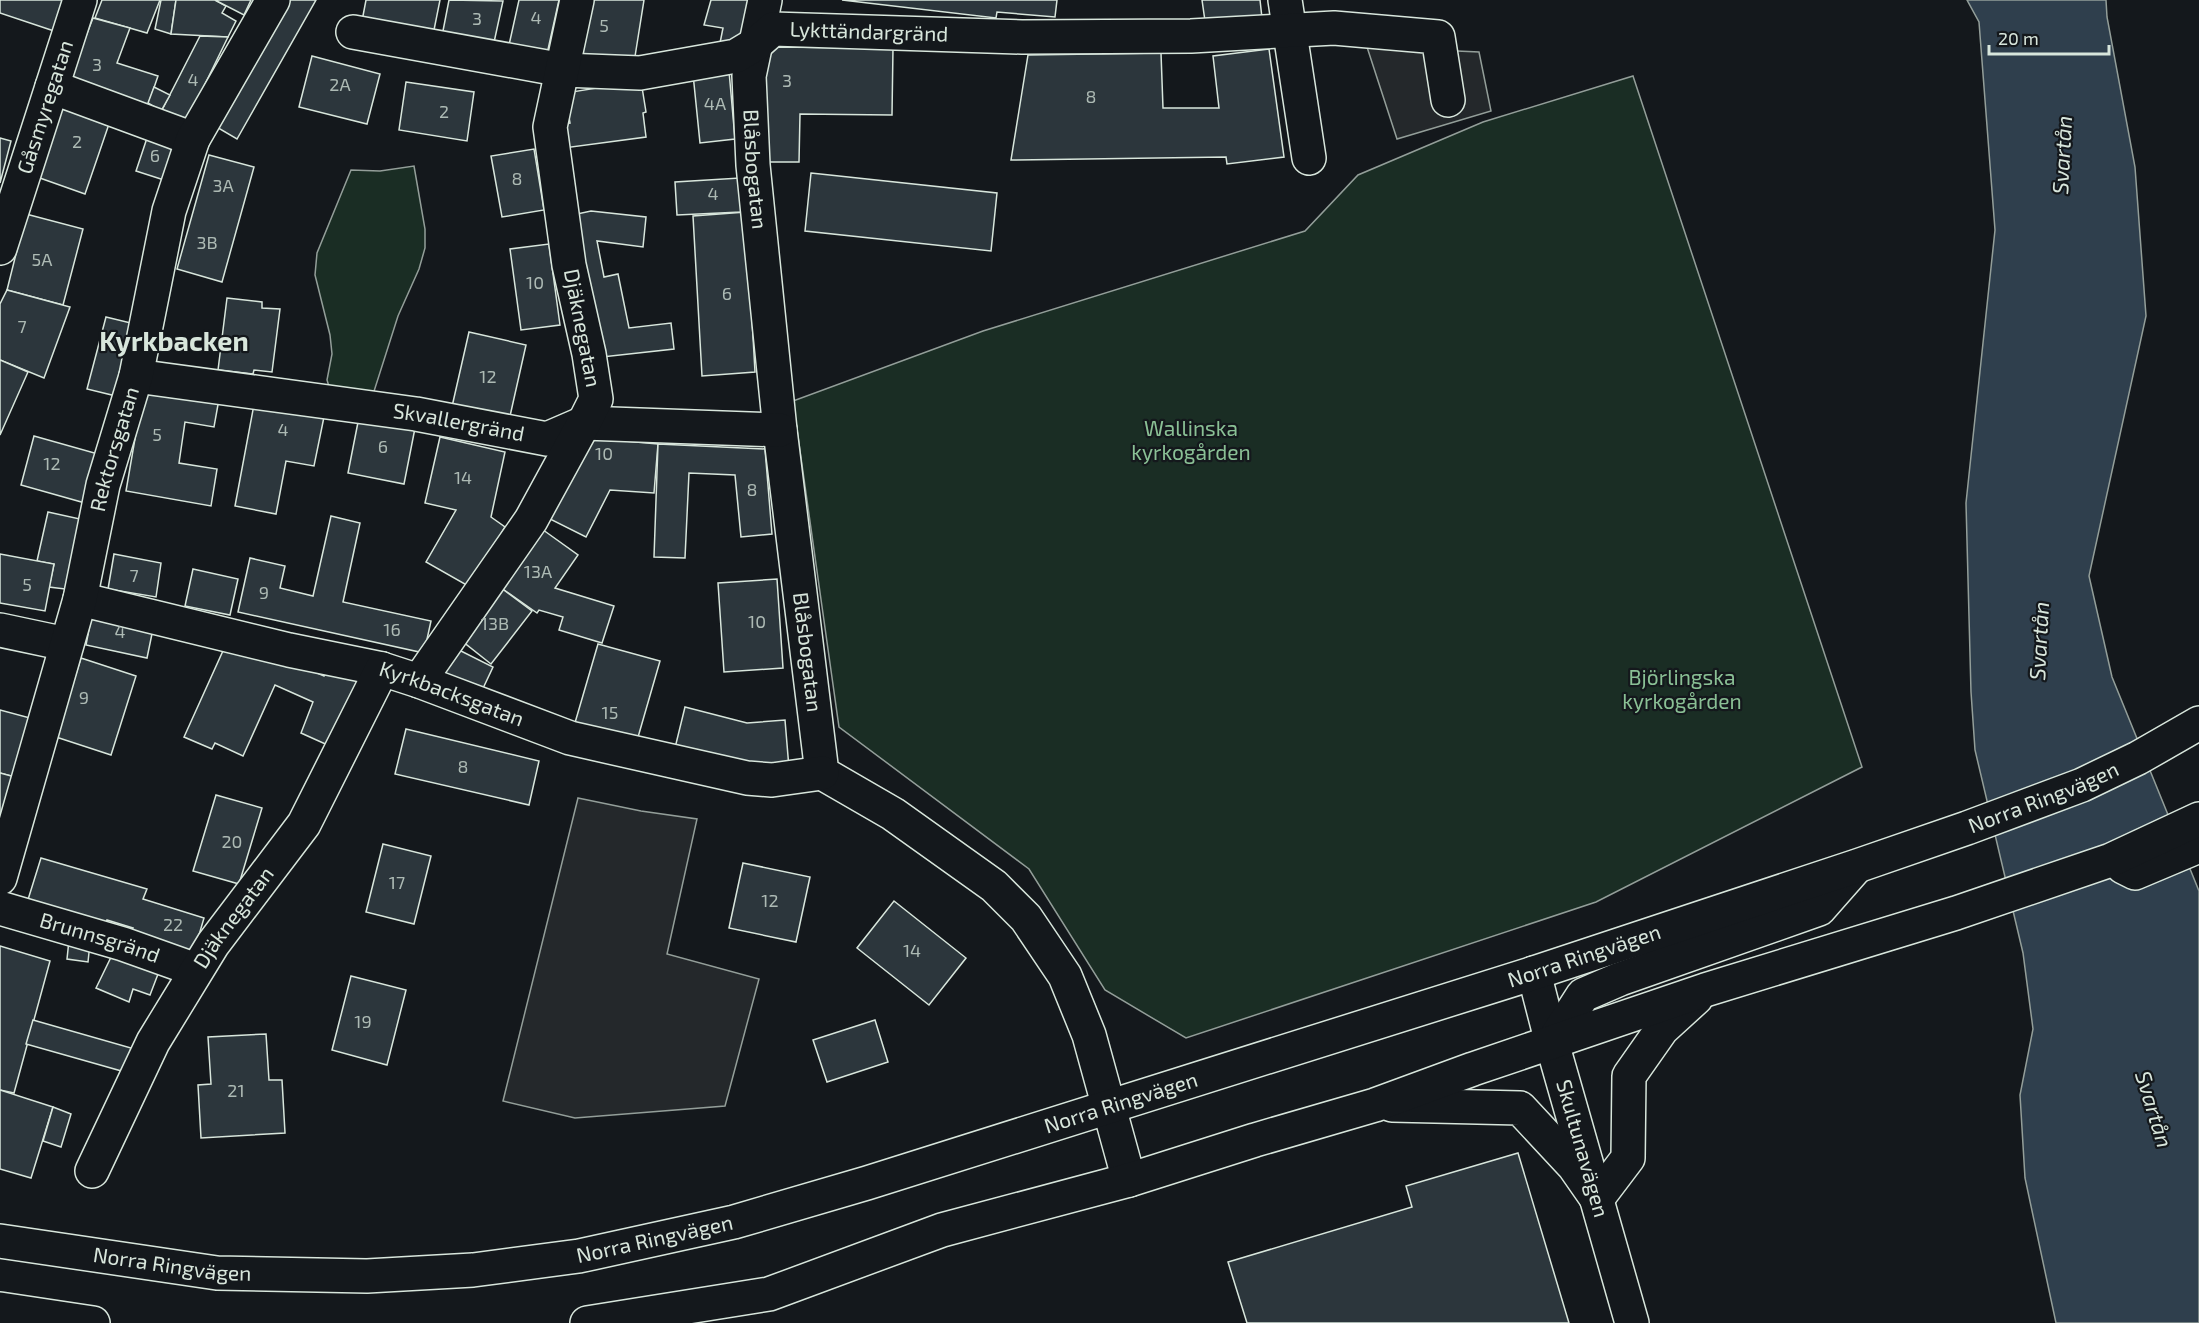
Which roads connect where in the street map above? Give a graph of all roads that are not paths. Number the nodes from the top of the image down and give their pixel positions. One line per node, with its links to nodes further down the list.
1 (80, 0): 10 (street, Gåsmyregatan)
2 (273, 0): 12 (street, Rektorsgatan)
3 (577, 0): 9 (street, Djäknegatan)
4 (765, 0): 8 (street, Blåsbogatan)
5 (1285, 0): 7 (street)
6 (353, 32): 9 (street, Lykttändargränd)
7 (1290, 32): 8 (street, Lykttändargränd); 11 (street, Lykttändargränd); 13 (street)
8 (756, 44): 9 (street, Lykttändargränd); 17 (street, Blåsbogatan)
9 (563, 70): 16 (street, Djäknegatan)
10 (52, 87): 12 (street); 14 (street, Gåsmyregatan)
11 (1448, 100)
12 (193, 139): 15 (street, Rektorsgatan)
13 (1309, 158)
14 (0, 248)
15 (136, 376): 16 (street, Skvallergränd); 18 (street, Rektorsgatan)
16 (584, 423): 17 (street, Skvallergränd); 22 (street, Djäknegatan)
17 (780, 430): 24 (street, Blåsbogatan)
18 (80, 599): 20 (street, Rektorsgatan); 21 (street, Kyrkbacksgatan)
19 (0, 630): 20 (street)
20 (66, 644): 29 (street, Rektorsgatan)
21 (382, 669): 22 (street, Kyrkbacksgatan); 31 (street, Djäknegatan)
22 (419, 681): 24 (street, Kyrkbacksgatan)
23 (2199, 723): 28 (street, Norra Ringvägen)
24 (822, 773): 36 (street)
25 (2199, 819): 27 (street)
26 (2199, 846): 27 (street)
27 (2111, 860): 33 (street)
28 (1857, 866): 32 (street, Norra Ringvägen); 34 (street)
29 (0, 878)
30 (0, 908): 31 (street, Brunnsgränd)
31 (196, 970): 37 (street, Djäknegatan)
32 (1534, 973): 34 (street, Skultunavägen); 36 (street, Norra Ringvägen)
33 (1705, 990): 34 (street); 39 (street)
34 (1552, 1043): 35 (street); 39 (street, Skultunavägen)
35 (1375, 1105): 38 (street); 39 (street)
36 (1109, 1107): 38 (street); 40 (street, Norra Ringvägen)
37 (92, 1171)
38 (1129, 1180): 43 (street)
39 (1597, 1199): 44 (street, Skultunavägen)
40 (0, 1241)
41 (0, 1309): 42 (street)
42 (93, 1323)
43 (587, 1323)
44 (1632, 1323)

